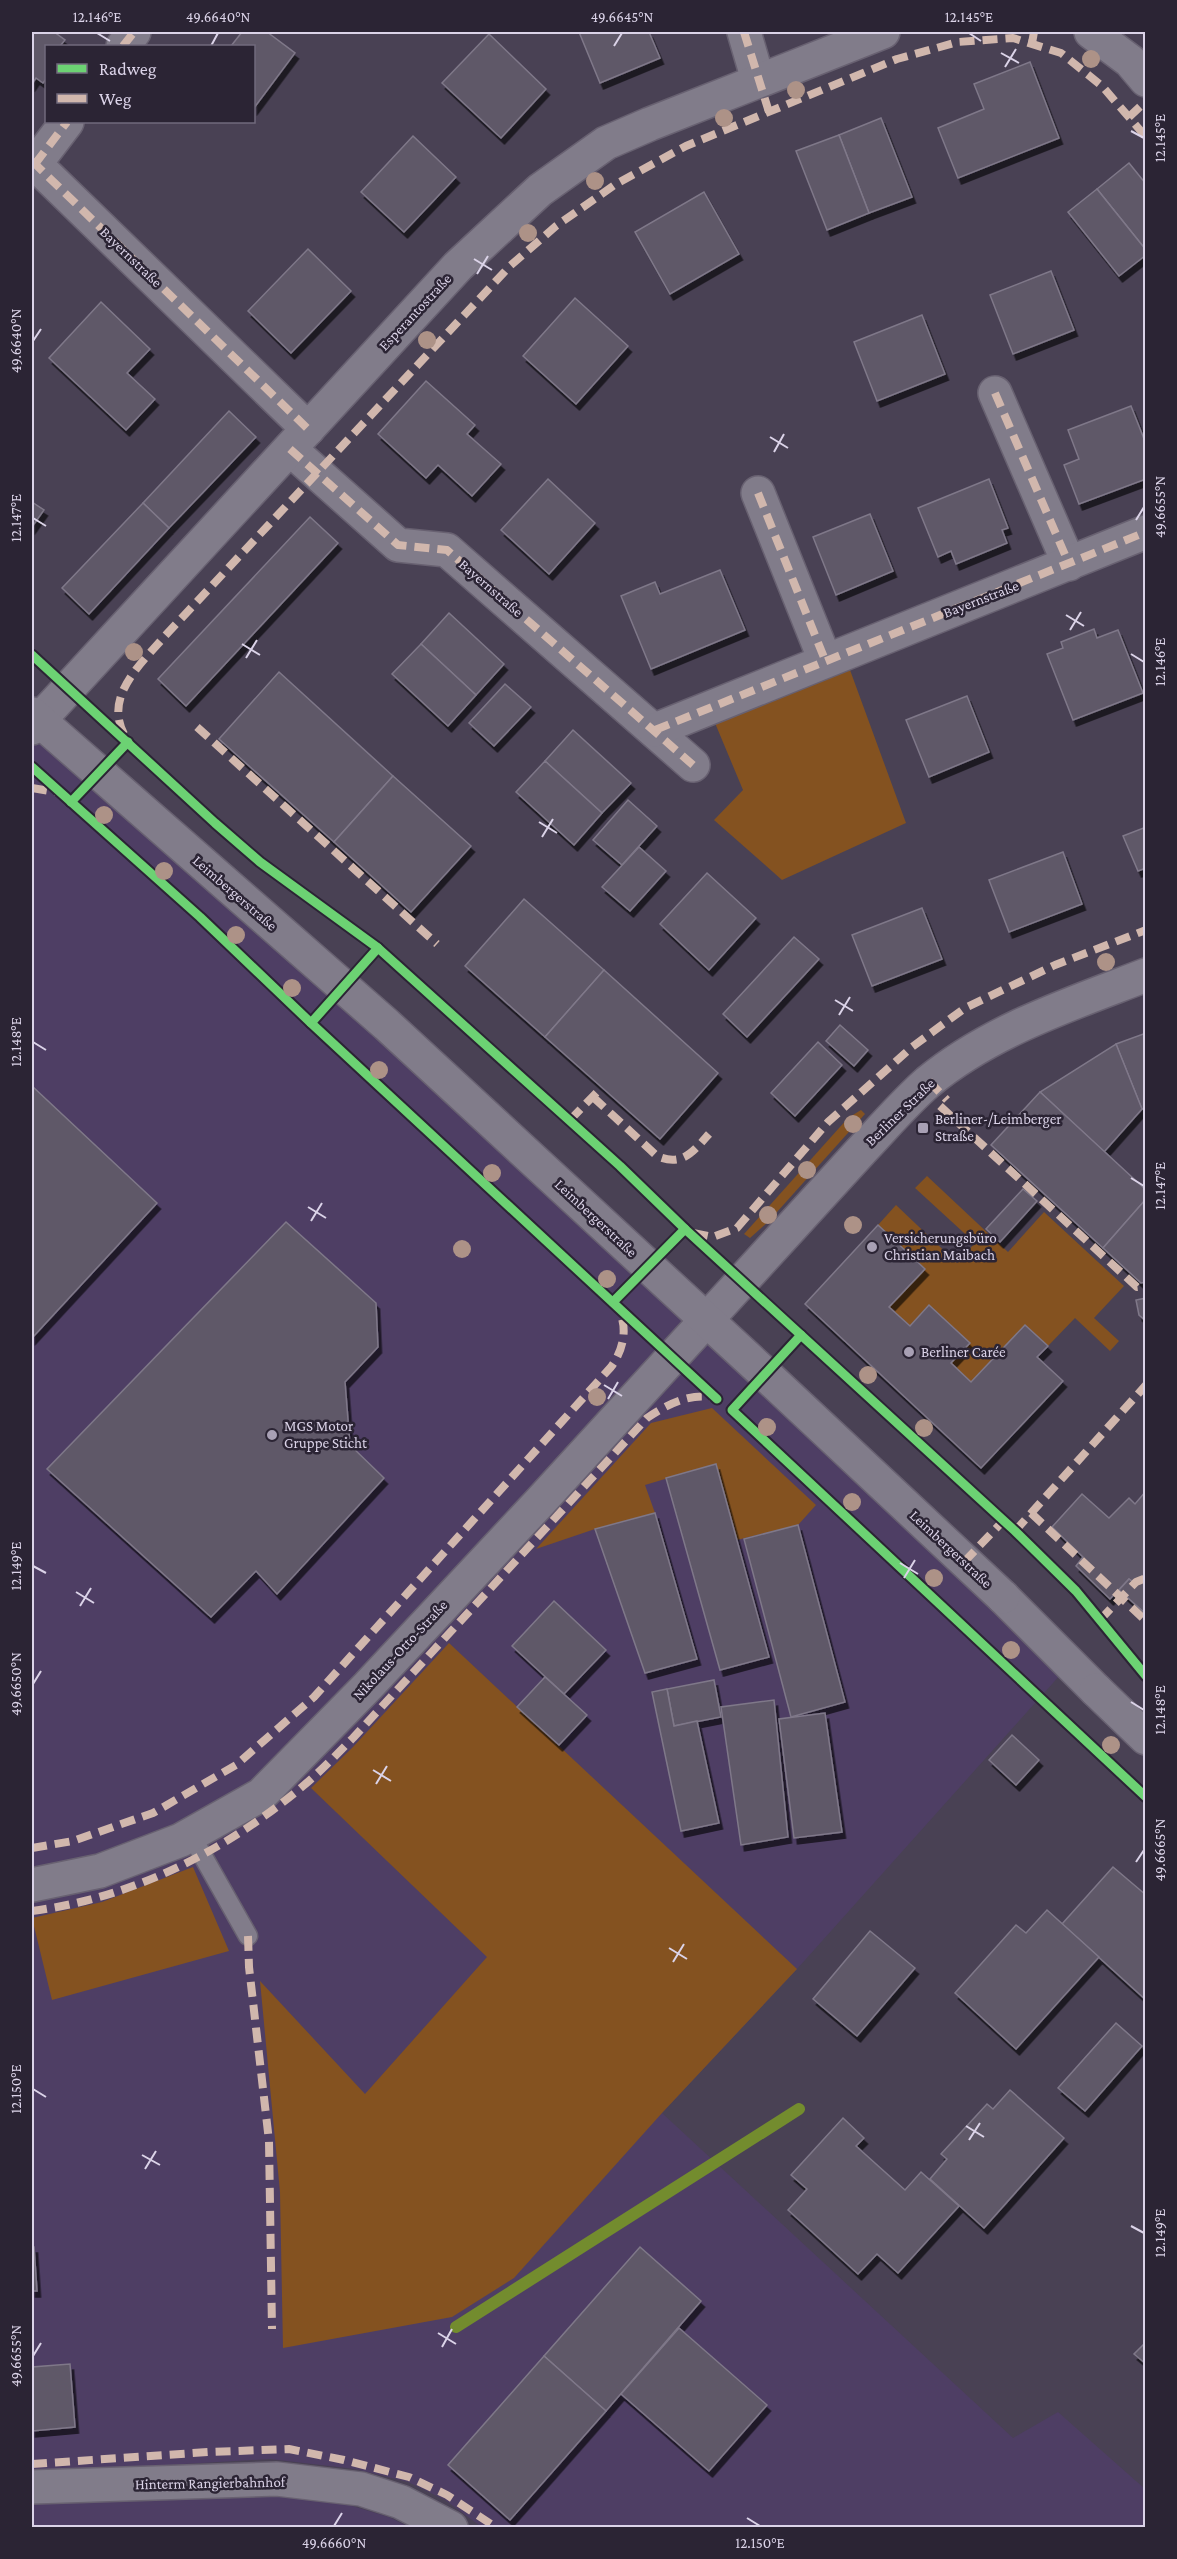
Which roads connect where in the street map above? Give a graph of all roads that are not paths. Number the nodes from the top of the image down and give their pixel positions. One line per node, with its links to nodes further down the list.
1 (134, 32): 5 (street)
2 (744, 32): 6 (street)
3 (884, 32): 6 (street, Esperantostraße)
4 (1090, 32): 7 (street)
5 (124, 45)
6 (758, 80): 11 (street, Esperantostraße)
7 (1146, 80)
8 (66, 123): 9 (street)
9 (33, 162): 11 (street, Bayernstraße)
10 (995, 393): 14 (street)
11 (299, 439): 16 (street, Esperantostraße); 17 (street, Bayernstraße)
12 (758, 493): 15 (street)
13 (1146, 532): 14 (street, Bayernstraße)
14 (1069, 564): 15 (street, Bayernstraße)
15 (825, 660): 17 (street, Bayernstraße)
16 (34, 720): 20 (street, Leimbergerstraße)
17 (655, 730): 18 (street, Bayernstraße)
18 (693, 765)
19 (1146, 975): 20 (street, Berliner Straße)
20 (706, 1320): 21 (street, Leimbergerstraße); 22 (street, Nikolaus-Otto-Straße)
21 (1146, 1738)
22 (191, 1835): 23 (street, Nikolaus-Otto-Straße); 24 (lane)
23 (32, 1885)
24 (248, 1936)
25 (32, 2487): 26 (street, Hinterm Rangierbahnhof)
26 (451, 2528)

